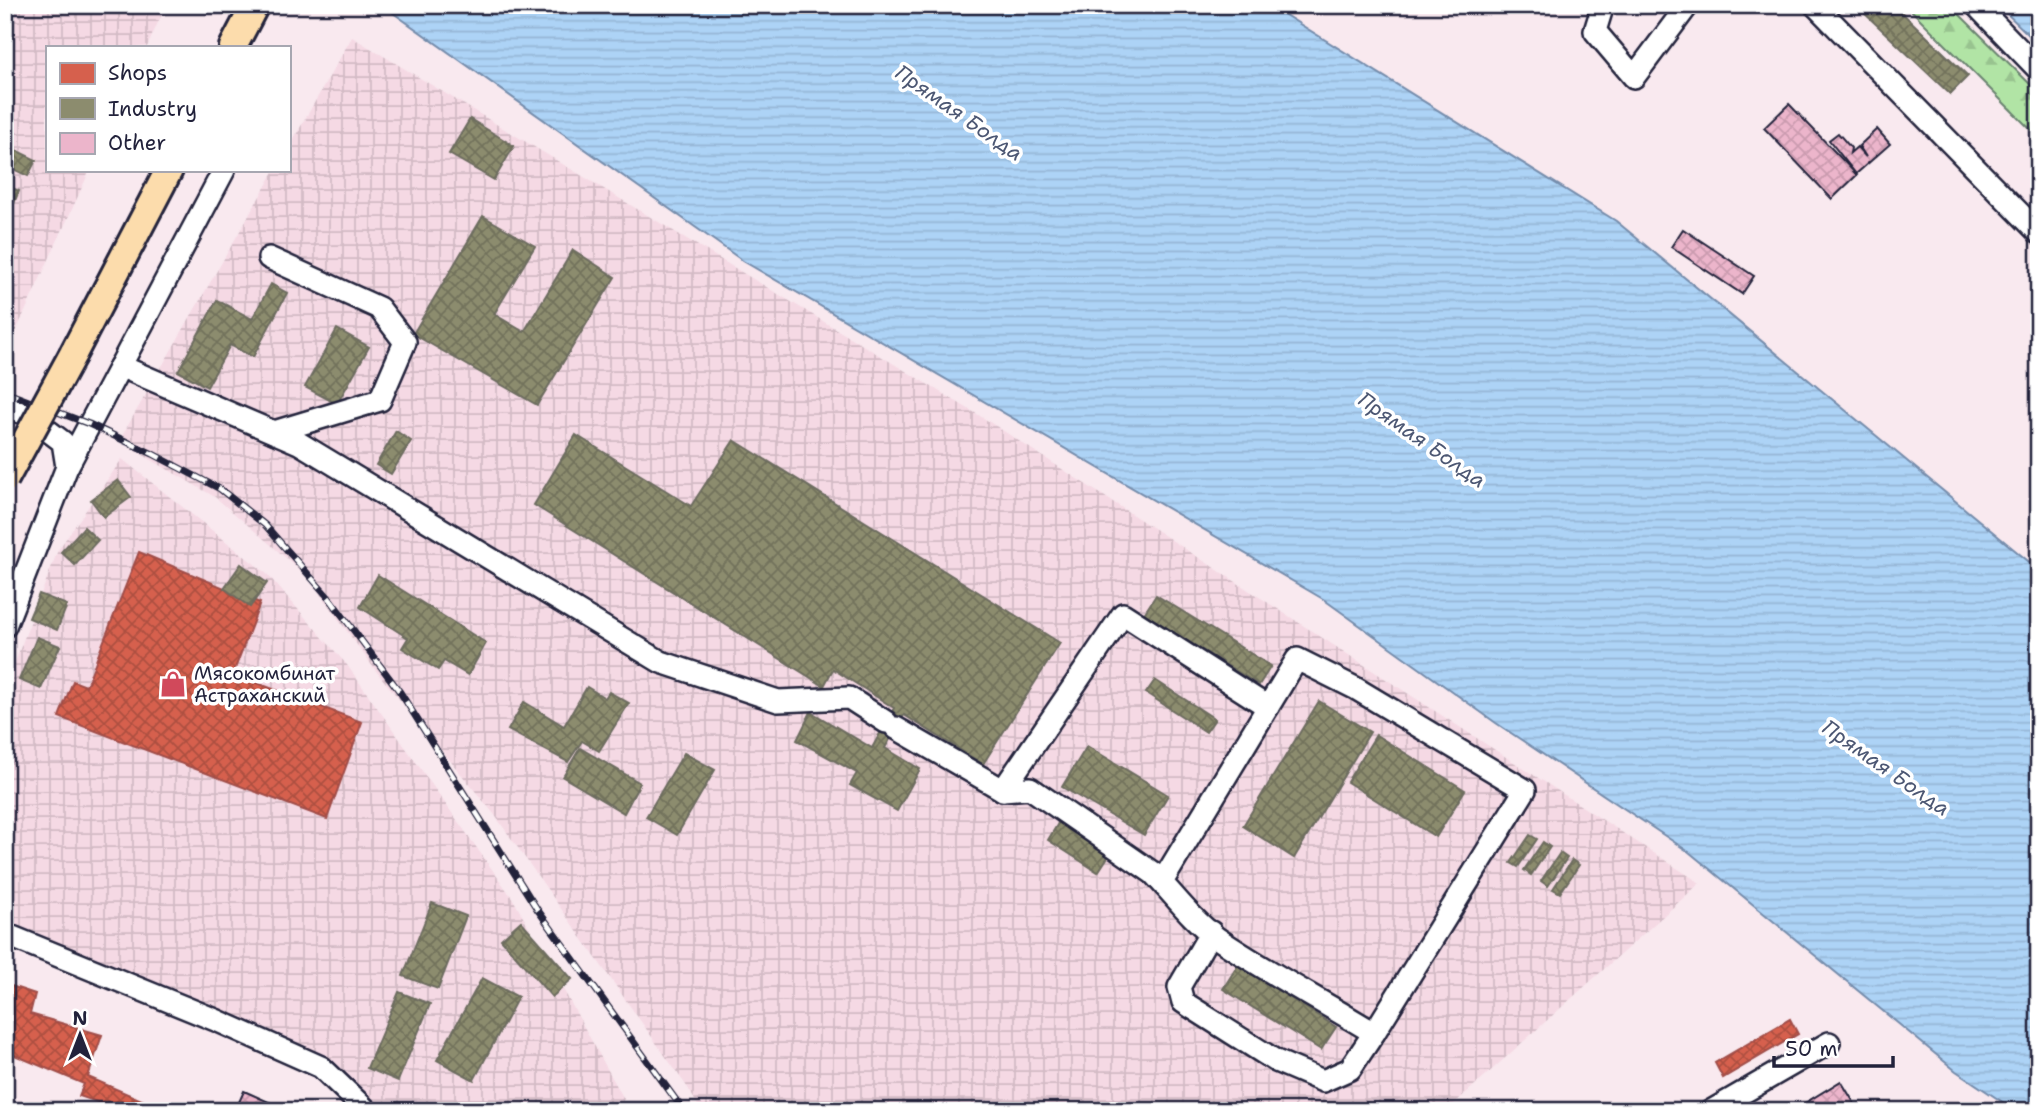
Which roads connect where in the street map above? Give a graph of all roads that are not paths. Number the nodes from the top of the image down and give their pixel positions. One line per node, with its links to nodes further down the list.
1 (1603, 5): 2 (street)
2 (1688, 5)
3 (1815, 5): 10 (street)
4 (1976, 5): 7 (street)
5 (252, 9): 6 (main road)
6 (234, 46)
7 (2039, 70)
8 (168, 172): 16 (main road, bridge)
9 (224, 172): 12 (street)
10 (2039, 233)
11 (269, 258): 14 (street)
12 (120, 366): 14 (street); 15 (street)
13 (5, 407): 15 (street)
14 (274, 432): 19 (street)
15 (67, 467): 17 (street)
16 (5, 479)
17 (5, 626)
18 (1268, 707): 19 (street); 20 (street); 23 (street)
19 (1003, 790): 20 (street)
20 (1162, 882): 21 (street)
21 (1211, 932): 23 (street); 23 (street)
22 (5, 934): 25 (street)
23 (1374, 1032)
24 (1829, 1043): 26 (street)
25 (367, 1111)
26 (1711, 1111)

